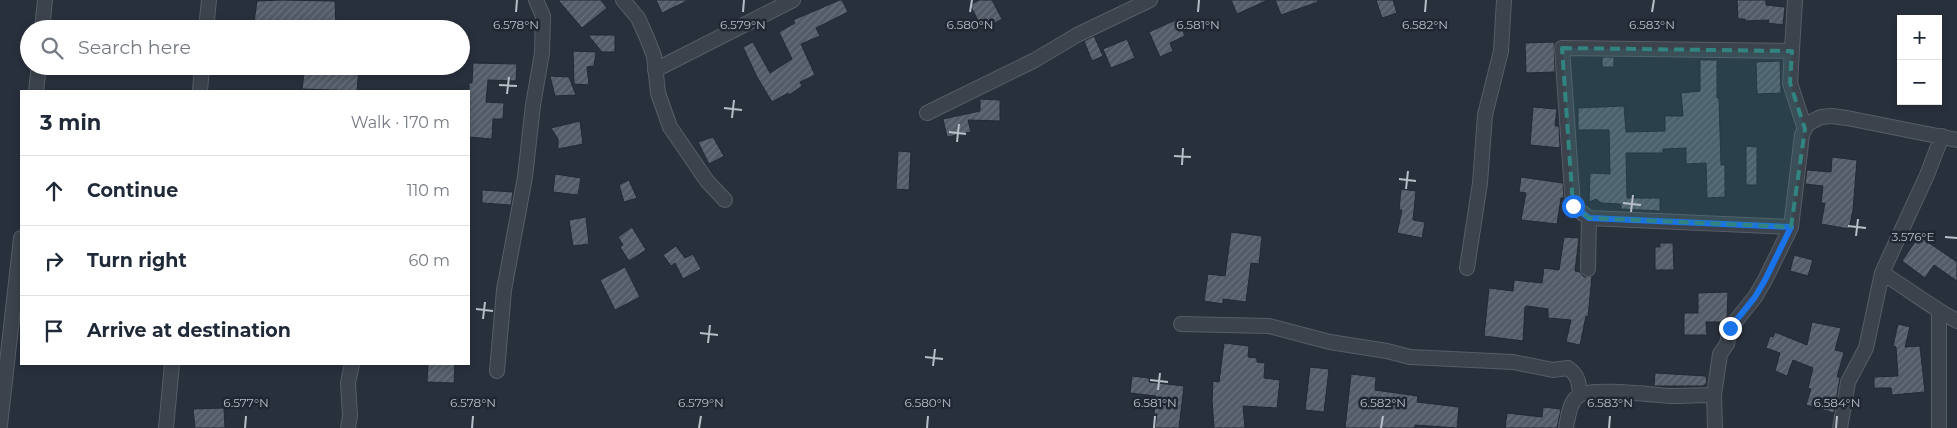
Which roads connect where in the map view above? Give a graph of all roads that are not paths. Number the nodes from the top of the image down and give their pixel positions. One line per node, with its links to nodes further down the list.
1 (45, 0): 9 (street)
2 (209, 0): 10 (street)
3 (536, 0): 33 (street)
4 (623, 0): 12 (street)
5 (793, 0): 12 (street)
6 (1150, 0): 17 (street)
7 (1504, 0): 25 (street)
8 (1795, 0): 11 (street)
9 (43, 20)
10 (207, 20)
11 (1792, 51): 18 (street); 22 (street)
12 (655, 70): 21 (street)
13 (38, 75): 15 (street)
14 (201, 75): 16 (street)
15 (36, 90)
16 (200, 90)
17 (927, 113)
18 (1804, 129): 19 (street); 23 (street)
19 (1942, 136): 20 (street); 27 (street)
20 (1957, 140)
21 (725, 200)
22 (1589, 218): 23 (street); 26 (street)
23 (1791, 227): 35 (street)
24 (20, 247): 36 (street)
25 (1467, 268)
26 (1588, 269)
27 (1882, 273): 28 (street); 41 (street)
28 (1939, 311): 29 (street); 42 (street)
29 (1957, 321)
30 (1180, 324): 34 (street)
31 (172, 365): 37 (street)
32 (352, 365): 38 (street)
33 (497, 371)
34 (1580, 395): 35 (street); 39 (street)
35 (1714, 395): 40 (street)
36 (0, 425)
37 (166, 428)
38 (348, 428)
39 (1566, 428)
40 (1715, 428)
41 (1840, 428)
42 (1939, 428)

